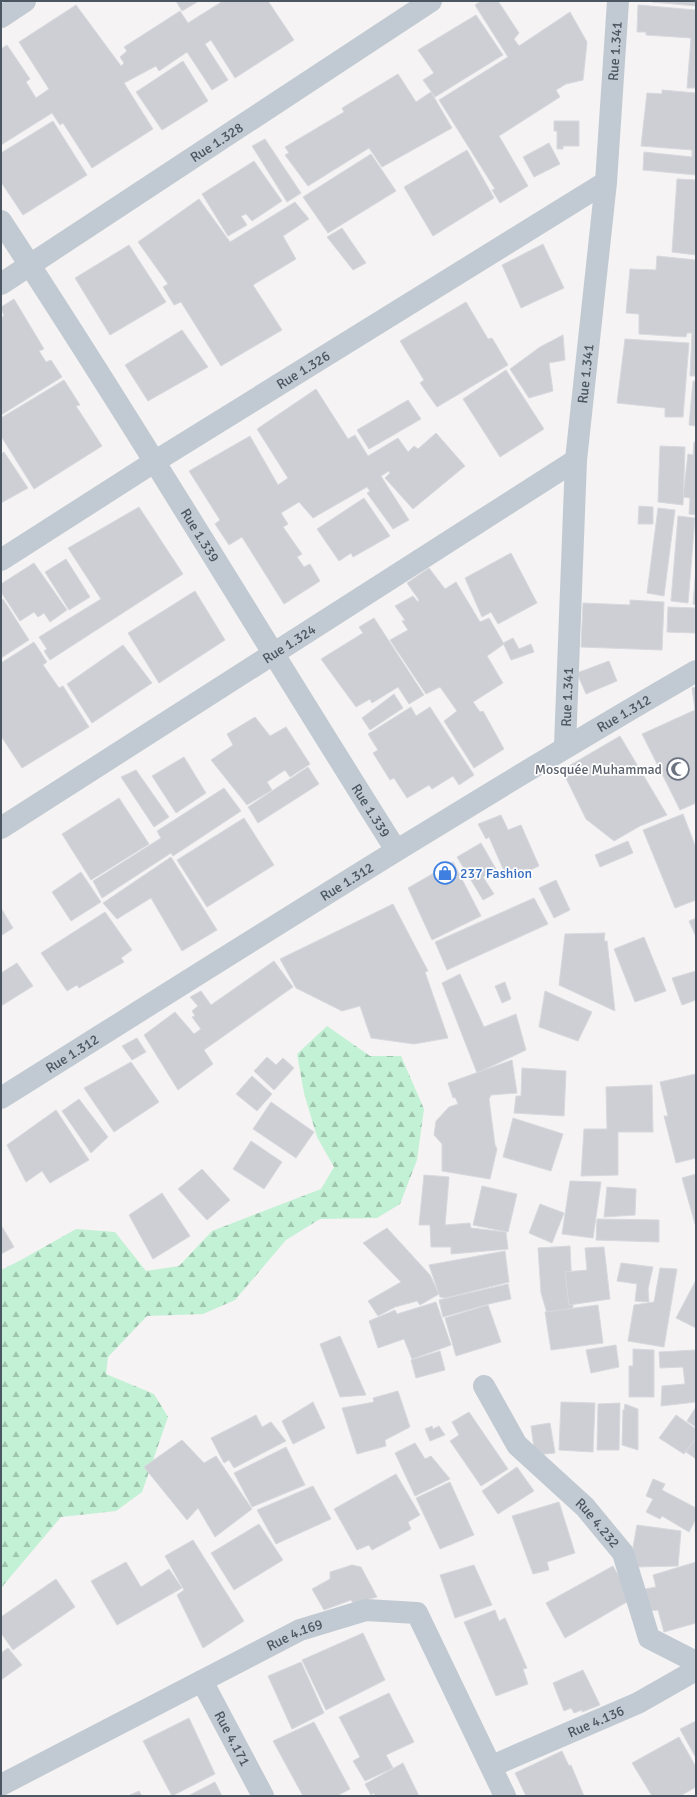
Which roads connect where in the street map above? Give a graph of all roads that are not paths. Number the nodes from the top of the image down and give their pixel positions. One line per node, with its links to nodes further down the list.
1 (25, 1): 4 (street)
2 (431, 1): 7 (street, Rue 1.328)
3 (618, 1): 5 (street, Rue 1.341)
4 (1, 17)
5 (606, 182): 9 (street, Rue 1.341); 10 (street, Rue 1.326)
6 (1, 221): 7 (street, Rue 1.339)
7 (30, 266): 8 (street, Rue 1.328); 10 (street, Rue 1.339)
8 (1, 284)
9 (576, 460): 12 (street, Rue 1.324); 14 (street, Rue 1.341)
10 (154, 462): 11 (street, Rue 1.326); 12 (street, Rue 1.339)
11 (1, 560)
12 (272, 655): 15 (street, Rue 1.324); 16 (street, Rue 1.339)
13 (696, 670): 14 (street, Rue 1.312)
14 (565, 746): 16 (street, Rue 1.312)
15 (1, 828)
16 (396, 850): 17 (street, Rue 1.312)
17 (1, 1098)
18 (484, 1386): 19 (street, Rue 4.232)
19 (696, 1662)
20 (696, 1670): 22 (street, Rue 4.136)
21 (202, 1681): 22 (street, Rue 4.169); 23 (street, Rue 4.169); 24 (street, Rue 4.171)
22 (492, 1766): 25 (street, Rue 4.169)
23 (1, 1786)
24 (263, 1796)
25 (506, 1796)

